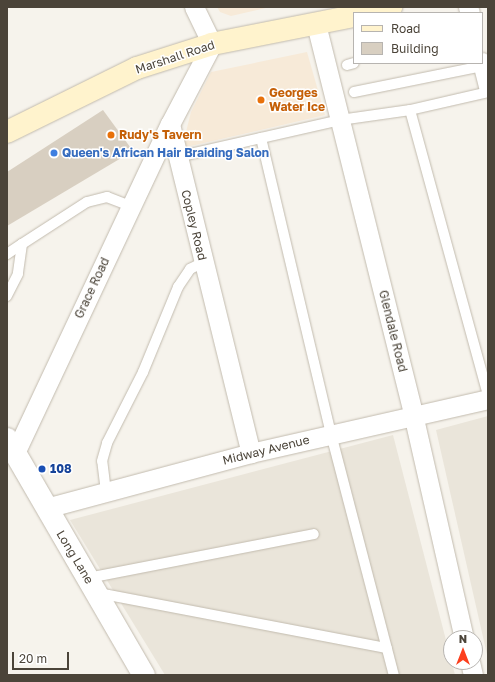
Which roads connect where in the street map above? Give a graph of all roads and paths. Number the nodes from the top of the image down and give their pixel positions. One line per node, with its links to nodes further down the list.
1 (194, 7): 6 (street)
2 (391, 7): 3 (main road)
3 (369, 12)
4 (353, 16): 5 (main road, Marshall Road)
5 (316, 24): 6 (main road, Marshall Road); 12 (street, Glendale Road)
6 (212, 44): 13 (street); 14 (main road, Marshall Road)
7 (482, 64): 8 (street); 9 (lane)
8 (488, 86)
9 (354, 92)
10 (488, 92): 11 (lane)
11 (410, 110): 12 (lane); 22 (lane)
12 (340, 120): 15 (lane); 24 (street, Glendale Road)
13 (170, 124): 16 (street, Copley Road); 17 (street, Grace Road)
14 (7, 132)
15 (261, 138): 16 (lane); 25 (lane)
16 (178, 157): 20 (street, Copley Road)
17 (132, 206): 18 (lane); 26 (street, Grace Road)
18 (22, 244): 19 (lane); 21 (lane)
19 (7, 254)
20 (204, 262): 27 (street, Copley Road); 28 (lane)
21 (7, 296)
22 (488, 396)
23 (488, 399): 24 (street, Midway Avenue)
24 (413, 414): 25 (street, Midway Avenue); 32 (street, Glendale Road)
25 (331, 434): 27 (street, Midway Avenue); 33 (lane)
26 (11, 446): 29 (street, Long Lane)
27 (252, 453): 28 (street, Midway Avenue)
28 (106, 492): 29 (street, Midway Avenue)
29 (46, 508): 31 (street, Long Lane)
30 (314, 534): 31 (lane)
31 (92, 585): 33 (lane); 34 (street, Long Lane)
32 (462, 630)
33 (387, 648): 35 (lane)
34 (144, 675)
35 (394, 675)

